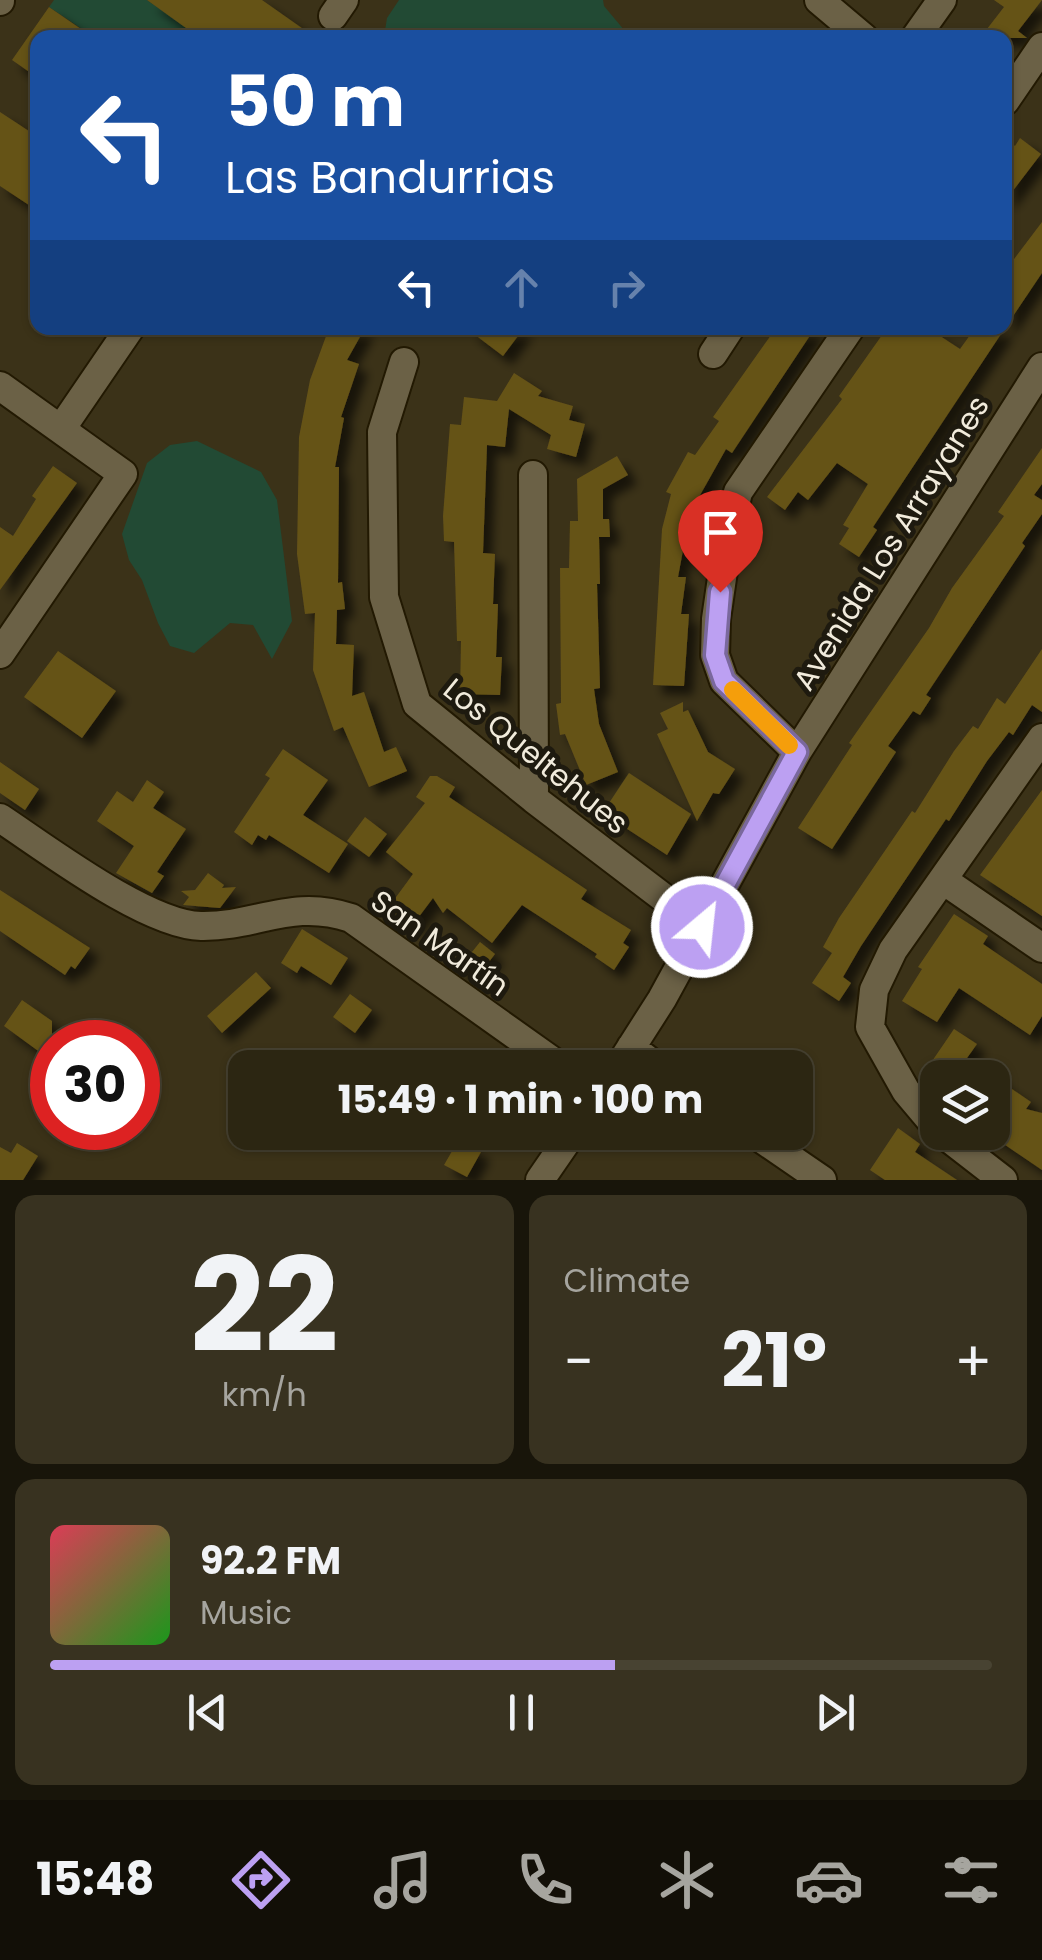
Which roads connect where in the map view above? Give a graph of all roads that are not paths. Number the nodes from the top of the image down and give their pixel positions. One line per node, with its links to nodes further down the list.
1 (819, 0): 3 (street)
2 (942, 0): 4 (street)
3 (855, 30)
4 (921, 30)
5 (1042, 47): 6 (street)
6 (1012, 91)
7 (125, 335): 14 (street)
8 (725, 335): 10 (street)
9 (845, 335): 18 (street)
10 (713, 354)
11 (404, 362): 19 (street, Los Queltehues)
12 (1042, 368): 18 (street, Avenida Los Arrayanes)
13 (0, 386): 14 (street)
14 (61, 430): 16 (street)
15 (533, 475): 19 (street)
16 (0, 654)
17 (1042, 738): 21 (street)
18 (797, 752): 22 (street, Avenida Los Arrayanes)
19 (534, 799): 22 (street, Los Queltehues)
20 (0, 818): 24 (street, San Martín)
21 (943, 880): 23 (street); 26 (street)
22 (702, 927): 25 (street, Avenida Los Arrayanes)
23 (1042, 948)
24 (537, 1050)
25 (630, 1050)
26 (920, 1108)
27 (561, 1150): 30 (street)
28 (778, 1150): 31 (street)
29 (962, 1150): 32 (street)
30 (540, 1180)
31 (822, 1180)
32 (1003, 1180)

